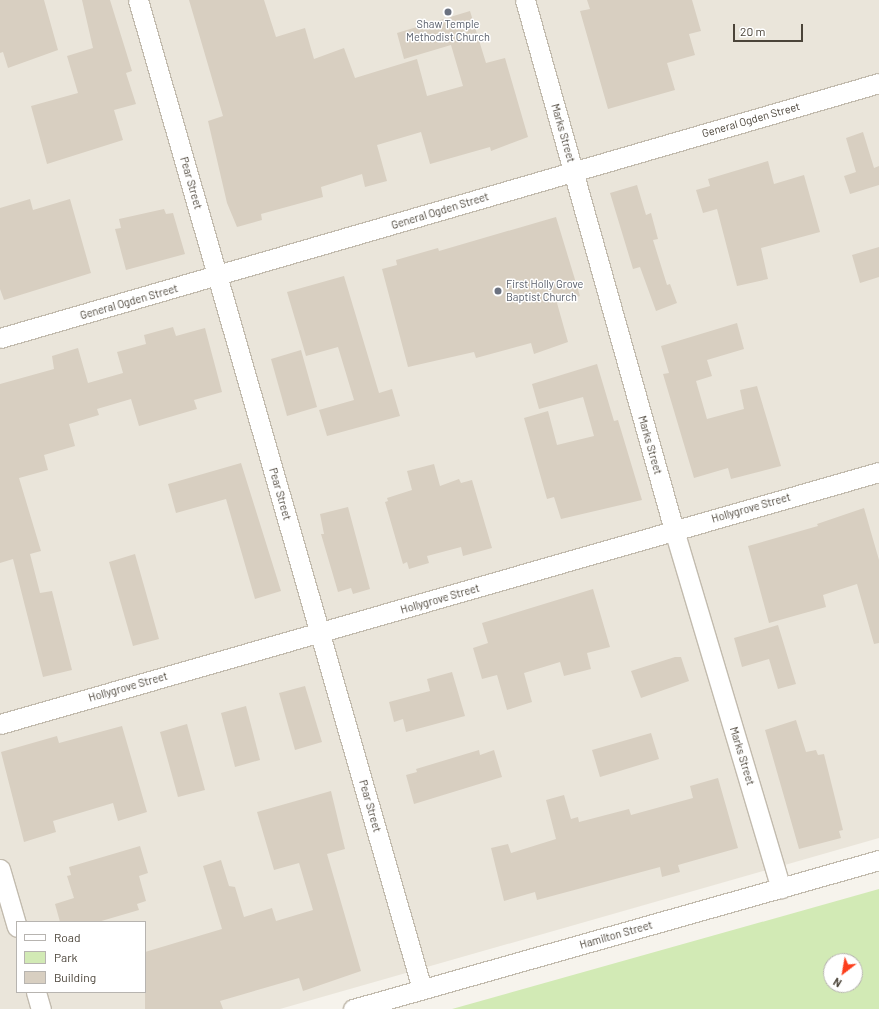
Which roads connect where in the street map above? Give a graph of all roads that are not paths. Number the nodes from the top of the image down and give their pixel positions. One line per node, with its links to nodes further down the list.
1 (138, 0): 5 (street, Pear Street)
2 (525, 0): 4 (street, Marks Street)
3 (879, 83): 4 (street, General Ogden Street)
4 (574, 172): 5 (street, General Ogden Street); 8 (street, Marks Street)
5 (218, 277): 6 (street, General Ogden Street); 9 (street, Pear Street)
6 (0, 338)
7 (879, 472): 8 (street, Hollygrove Street)
8 (674, 530): 9 (street, Hollygrove Street); 13 (street, Marks Street)
9 (321, 634): 10 (street, Hollygrove Street); 15 (street, Pear Street)
10 (0, 724)
11 (879, 860): 13 (street, Hamilton Street)
12 (0, 869): 14 (street)
13 (781, 888): 15 (street, Hamilton Street)
14 (16, 924)
15 (422, 989): 18 (street, Hamilton Street)
16 (36, 993): 17 (street)
17 (41, 1009)
18 (353, 1009)

